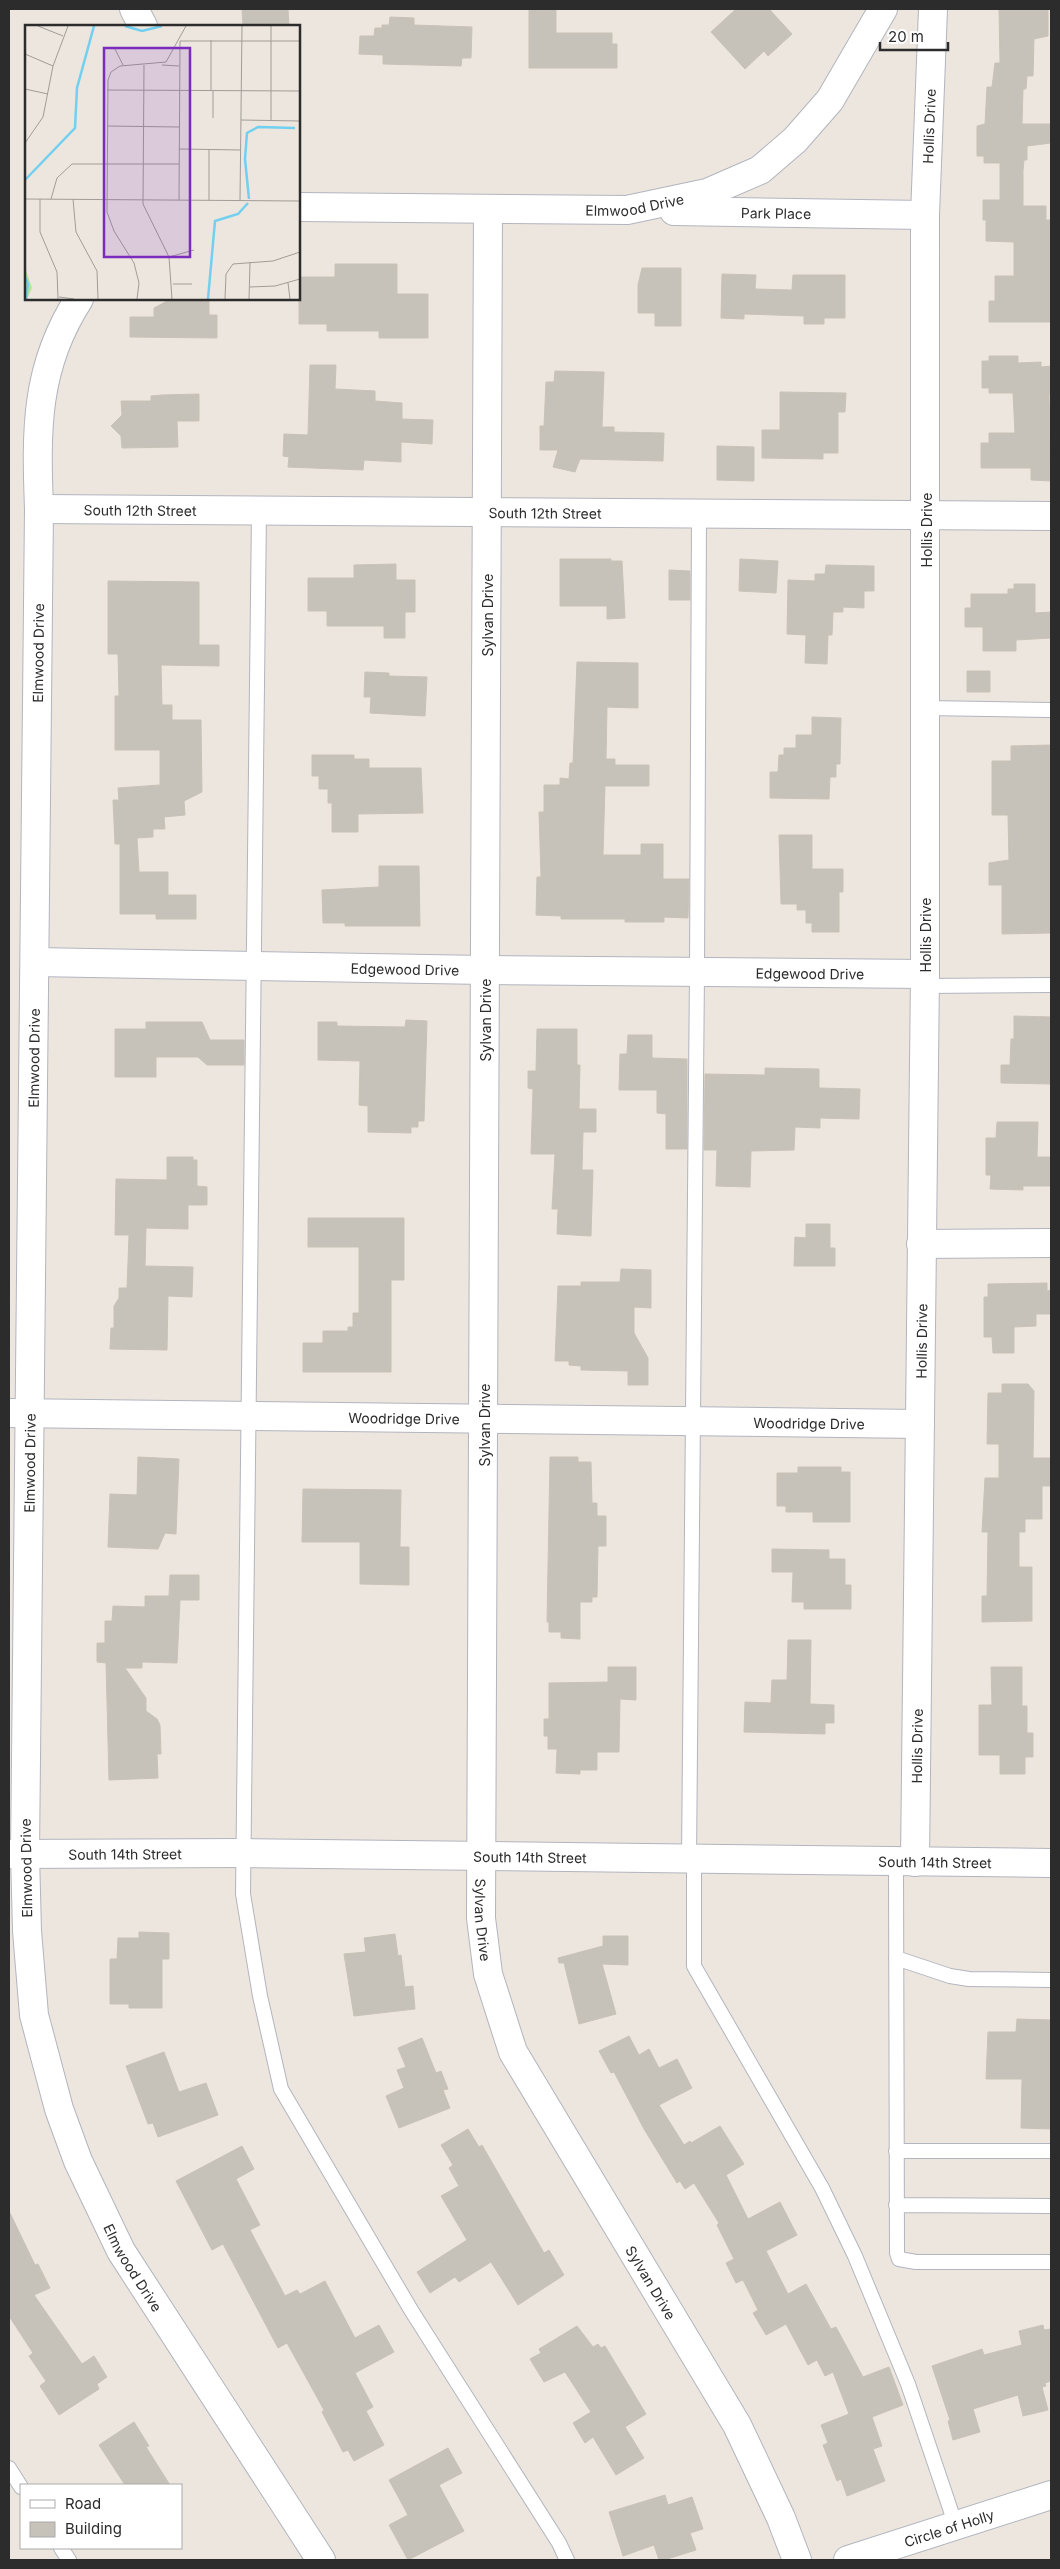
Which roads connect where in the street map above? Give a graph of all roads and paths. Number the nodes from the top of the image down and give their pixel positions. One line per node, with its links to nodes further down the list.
1 (134, 9): 4 (street)
2 (883, 9): 7 (street, Elmwood Drive)
3 (933, 9): 8 (street, Hollis Drive)
4 (142, 25)
5 (300, 207): 6 (street, Elmwood Drive)
6 (488, 210): 7 (street, Elmwood Drive); 12 (street, Sylvan Drive)
7 (626, 210): 8 (street, Park Place)
8 (925, 215): 14 (street, Hollis Drive)
9 (78, 300): 10 (street, Elmwood Drive)
10 (39, 509): 11 (street, South 12th Street); 18 (street, Elmwood Drive)
11 (259, 511): 12 (street, South 12th Street); 19 (lane)
12 (487, 512): 13 (street, South 12th Street); 20 (street, Sylvan Drive)
13 (699, 514): 14 (street, South 12th Street); 21 (lane)
14 (927, 516): 15 (street, South 12th Street); 16 (street, Hollis Drive)
15 (1051, 516)
16 (926, 708): 17 (lane); 22 (street, Hollis Drive)
17 (1051, 710)
18 (35, 962): 19 (street, Edgewood Drive); 26 (street, Elmwood Drive)
19 (254, 966): 20 (street, Edgewood Drive); 27 (lane)
20 (485, 970): 21 (street, Edgewood Drive); 28 (street, Sylvan Drive)
21 (698, 972): 22 (street, Edgewood Drive); 29 (lane)
22 (925, 980): 23 (lane); 24 (street, Hollis Drive)
23 (1051, 984)
24 (921, 1244): 25 (street); 30 (street, Hollis Drive)
25 (1051, 1244)
26 (19, 1414): 27 (street, Woodridge Drive); 31 (street, Elmwood Drive)
27 (247, 1416): 28 (street, Woodridge Drive); 32 (lane)
28 (485, 1418): 29 (street, Woodridge Drive); 33 (street, Sylvan Drive)
29 (692, 1421): 30 (street, Woodridge Drive); 34 (lane)
30 (920, 1424): 35 (street, Hollis Drive)
31 (17, 1854): 32 (street, South 14th Street); 50 (street, Elmwood Drive)
32 (243, 1854): 33 (street, South 14th Street); 51 (lane)
33 (480, 1858): 34 (street, South 14th Street); 52 (street, Sylvan Drive)
34 (692, 1860): 35 (street, South 14th Street); 47 (lane)
35 (906, 1862): 36 (street, South 14th Street); 37 (lane)
36 (1051, 1863)
37 (896, 1958): 38 (lane); 39 (lane)
38 (1051, 1980)
39 (896, 2151): 40 (lane); 41 (lane)
40 (1051, 2151)
41 (896, 2205): 42 (lane); 43 (lane)
42 (1051, 2206)
43 (1051, 2262)
44 (9, 2468): 45 (lane)
45 (20, 2485)
46 (1051, 2495): 47 (street, Circle of Holly)
47 (956, 2526): 53 (street, Circle of Holly)
48 (62, 2549): 49 (lane)
49 (69, 2560)
50 (321, 2560)
51 (567, 2560)
52 (797, 2560)
53 (848, 2560)

